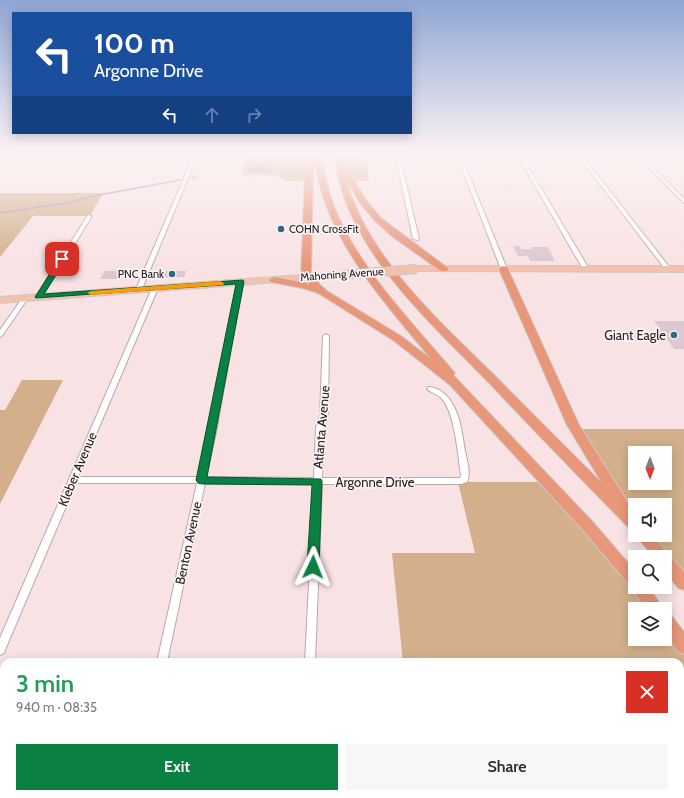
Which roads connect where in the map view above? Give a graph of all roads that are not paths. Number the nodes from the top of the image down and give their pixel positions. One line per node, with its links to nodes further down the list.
1 (181, 190): 23 (street)
2 (309, 190): 19 (highway)
3 (325, 190): 30 (highway)
4 (346, 190): 36 (highway)
5 (355, 190): 14 (highway)
6 (405, 190): 13 (street)
7 (473, 190): 15 (street)
8 (540, 190): 16 (street)
9 (607, 190): 17 (street)
10 (673, 190): 11 (street)
11 (684, 202)
12 (90, 216): 25 (street)
13 (416, 239)
14 (444, 269): 15 (main road, Mahoning Avenue); 19 (main road, Mahoning Avenue, bridge)
15 (504, 269): 16 (main road, Mahoning Avenue); 35 (highway)
16 (586, 269): 17 (main road, Mahoning Avenue)
17 (668, 269): 18 (main road, Mahoning Avenue)
18 (684, 269)
19 (309, 277): 20 (main road, Mahoning Avenue); 24 (highway)
20 (274, 280): 21 (main road, Mahoning Avenue); 24 (highway)
21 (240, 282): 22 (main road, Mahoning Avenue); 33 (street, Benton Avenue)
22 (155, 288): 23 (main road, Mahoning Avenue); 32 (street, Kleber Avenue)
23 (139, 289): 25 (main road, Mahoning Avenue)
24 (324, 293): 30 (highway)
25 (39, 297): 26 (main road, Mahoning Avenue)
26 (25, 298): 27 (main road, Mahoning Avenue); 28 (street)
27 (0, 300)
28 (0, 335)
29 (326, 336): 34 (street, Atlanta Avenue)
30 (454, 382): 40 (highway)
31 (430, 389): 34 (street, Argonne Drive)
32 (72, 480): 33 (street, Argonne Drive); 46 (street, Kleber Avenue)
33 (202, 480): 34 (street, Argonne Drive); 47 (street, Benton Avenue)
34 (317, 481): 48 (street, Atlanta Avenue)
35 (628, 513)
36 (628, 518)
37 (649, 542): 38 (highway)
38 (656, 550)
39 (672, 568): 41 (highway)
40 (628, 574)
41 (684, 582)
42 (644, 594): 43 (highway)
43 (651, 602)
44 (672, 630): 45 (highway)
45 (684, 646)
46 (0, 650)
47 (163, 658)
48 (310, 658)

